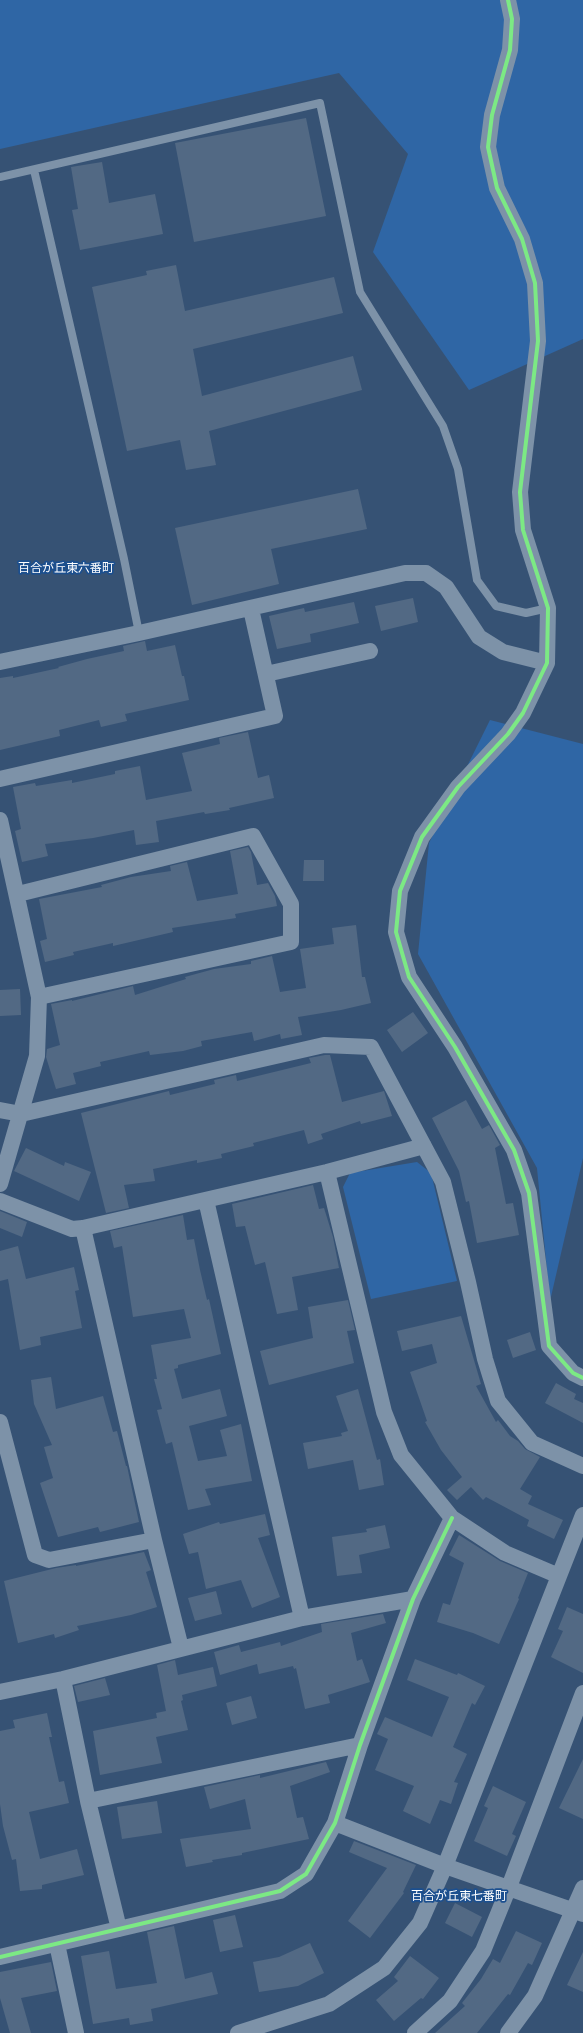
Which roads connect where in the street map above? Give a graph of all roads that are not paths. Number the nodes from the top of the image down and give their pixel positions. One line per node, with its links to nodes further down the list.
1 (508, 0): 4 (street)
2 (34, 170): 3 (lane); 4 (lane); 6 (lane)
3 (0, 177)
4 (548, 608): 9 (street)
5 (251, 609): 6 (street); 9 (street); 10 (street)
6 (139, 634): 8 (street)
7 (370, 651): 10 (street)
8 (0, 662)
9 (546, 663): 23 (street)
10 (266, 674): 11 (street)
11 (0, 779)
12 (0, 820): 13 (street)
13 (18, 894): 14 (street); 14 (street)
14 (39, 997): 16 (street)
15 (0, 1110): 16 (street)
16 (21, 1114): 17 (street); 19 (street)
17 (424, 1146): 18 (street); 25 (street)
18 (327, 1172): 20 (street); 27 (street)
19 (0, 1184)
20 (206, 1200): 22 (street); 31 (street)
21 (0, 1201): 22 (street)
22 (82, 1228): 28 (street)
23 (583, 1378)
24 (0, 1422): 28 (street)
25 (583, 1466)
26 (583, 1515): 29 (street)
27 (452, 1518): 29 (street); 30 (street)
28 (154, 1540): 32 (street)
29 (558, 1576): 39 (street)
30 (413, 1599): 31 (street); 36 (street)
31 (302, 1618): 32 (street)
32 (181, 1648): 33 (street)
33 (63, 1679): 34 (street); 37 (street)
34 (0, 1692)
35 (583, 1693): 40 (street)
36 (360, 1745): 37 (street); 38 (street)
37 (88, 1801): 43 (street)
38 (335, 1823): 39 (street); 43 (street)
39 (445, 1866): 40 (street); 47 (street)
40 (509, 1887): 42 (street); 48 (street)
41 (583, 1888): 42 (street)
42 (579, 1912): 49 (street)
43 (119, 1929): 44 (street)
44 (57, 1944): 45 (street); 46 (street)
45 (0, 1957)
46 (76, 2033)
47 (238, 2033)
48 (415, 2033)
49 (508, 2033)

